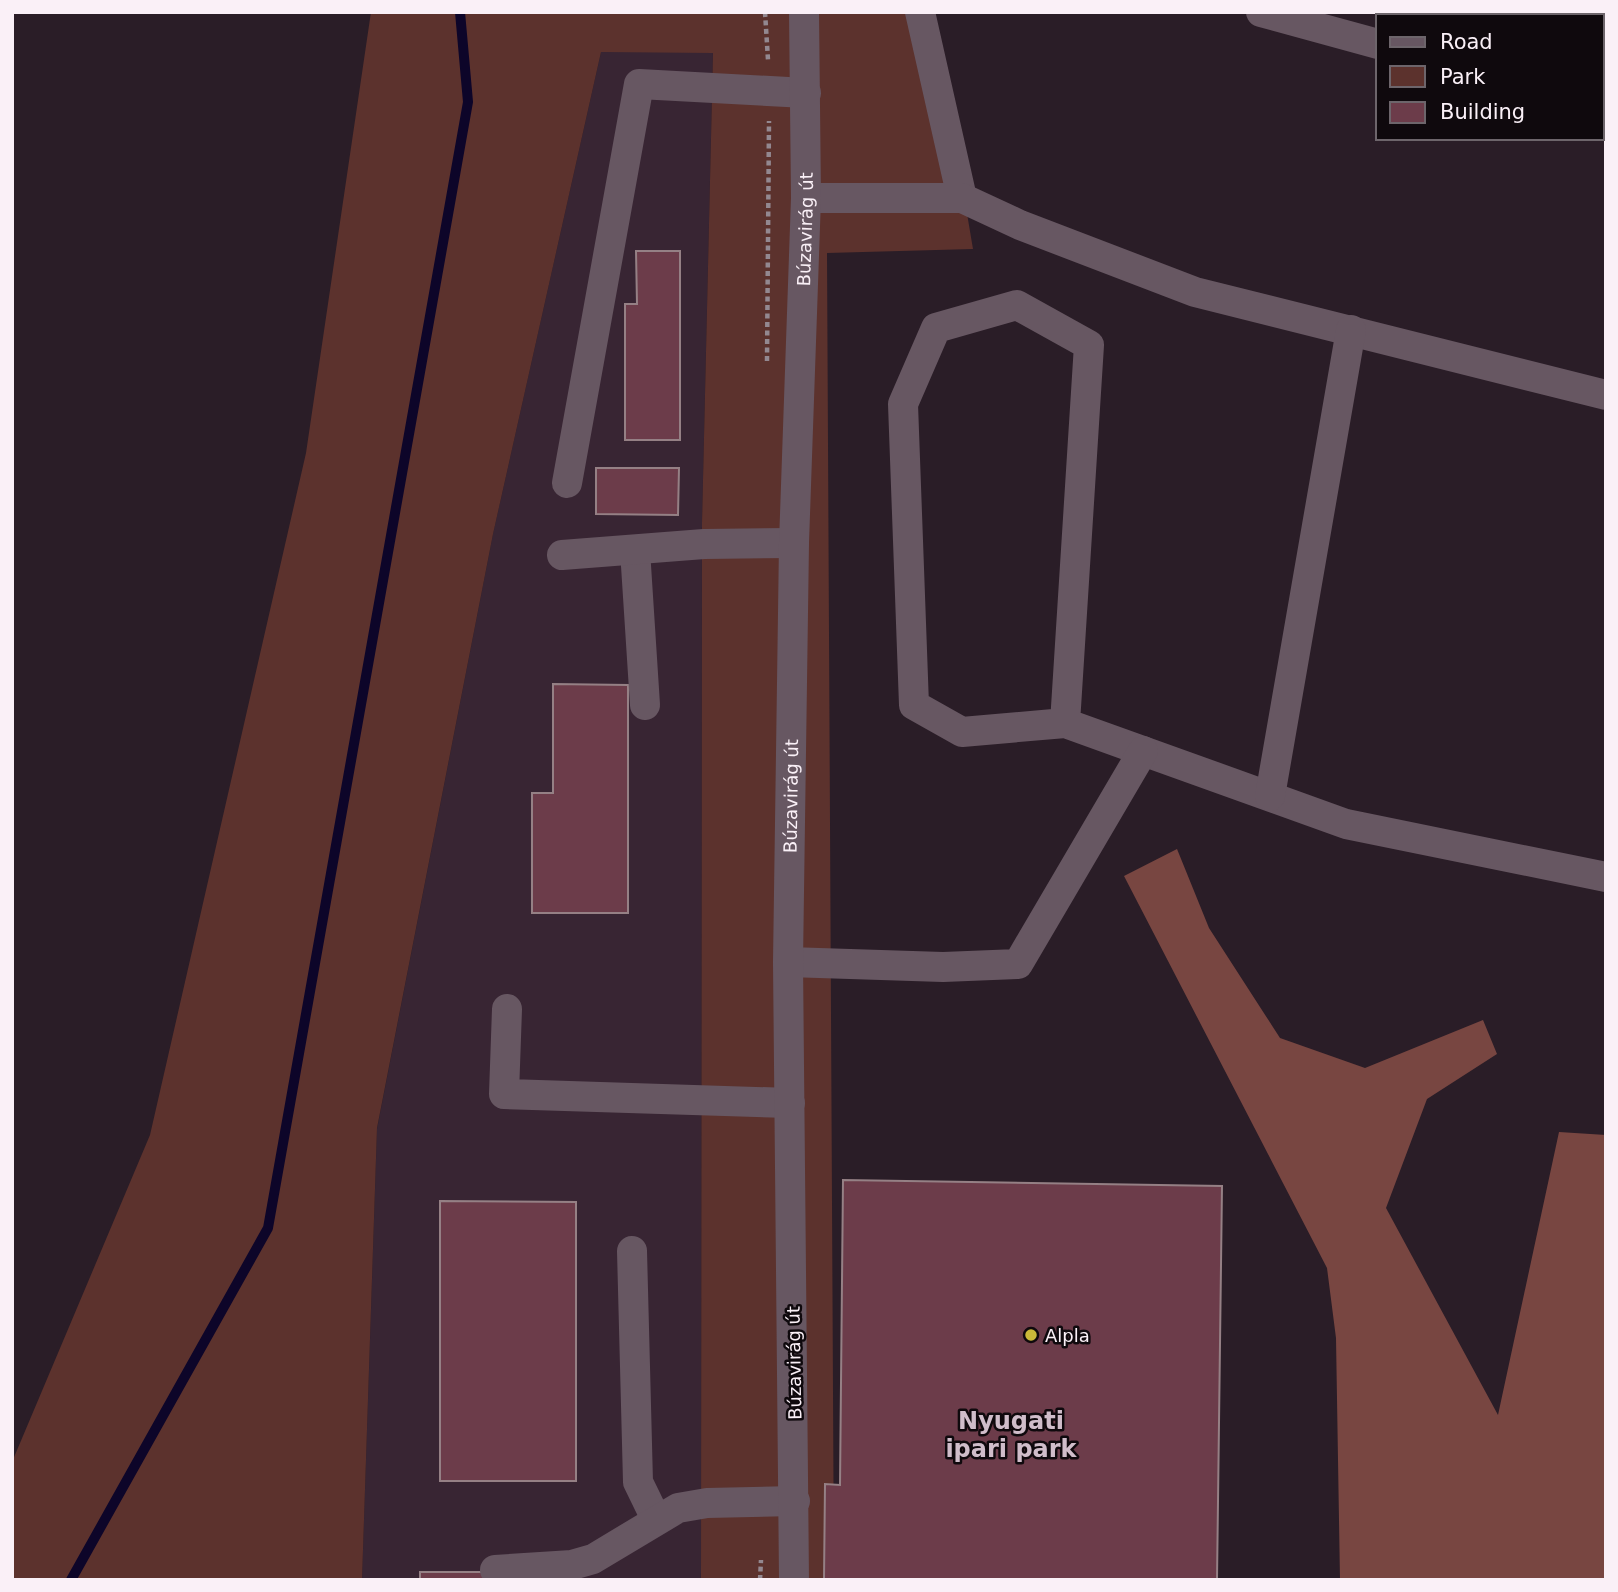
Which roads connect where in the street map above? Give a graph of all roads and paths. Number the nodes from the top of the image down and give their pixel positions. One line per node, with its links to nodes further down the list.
1 (804, 12): 5 (street, Búzavirág út)
2 (920, 12): 7 (street)
3 (1261, 12): 4 (street)
4 (1376, 43)
5 (806, 93): 6 (street, Búzavirág út); 10 (street)
6 (806, 198): 7 (street); 11 (street, Búzavirág út)
7 (962, 198): 8 (street)
8 (1351, 330): 9 (street); 17 (street)
9 (1606, 395)
10 (567, 482)
11 (794, 542): 12 (street); 19 (street, Búzavirág út)
12 (635, 550): 13 (street); 14 (street)
13 (562, 555)
14 (645, 705)
15 (1065, 723): 15 (street); 16 (street)
16 (1143, 751): 17 (street); 19 (street)
17 (1270, 796): 18 (street)
18 (1606, 877)
19 (788, 962): 21 (street, Búzavirág út)
20 (506, 1009): 21 (street)
21 (790, 1103): 23 (street, Búzavirág út)
22 (632, 1251): 24 (street)
23 (795, 1501): 24 (street); 27 (street, Búzavirág út)
24 (656, 1519): 26 (street)
25 (495, 1570): 26 (street)
26 (594, 1570)
27 (794, 1580)

